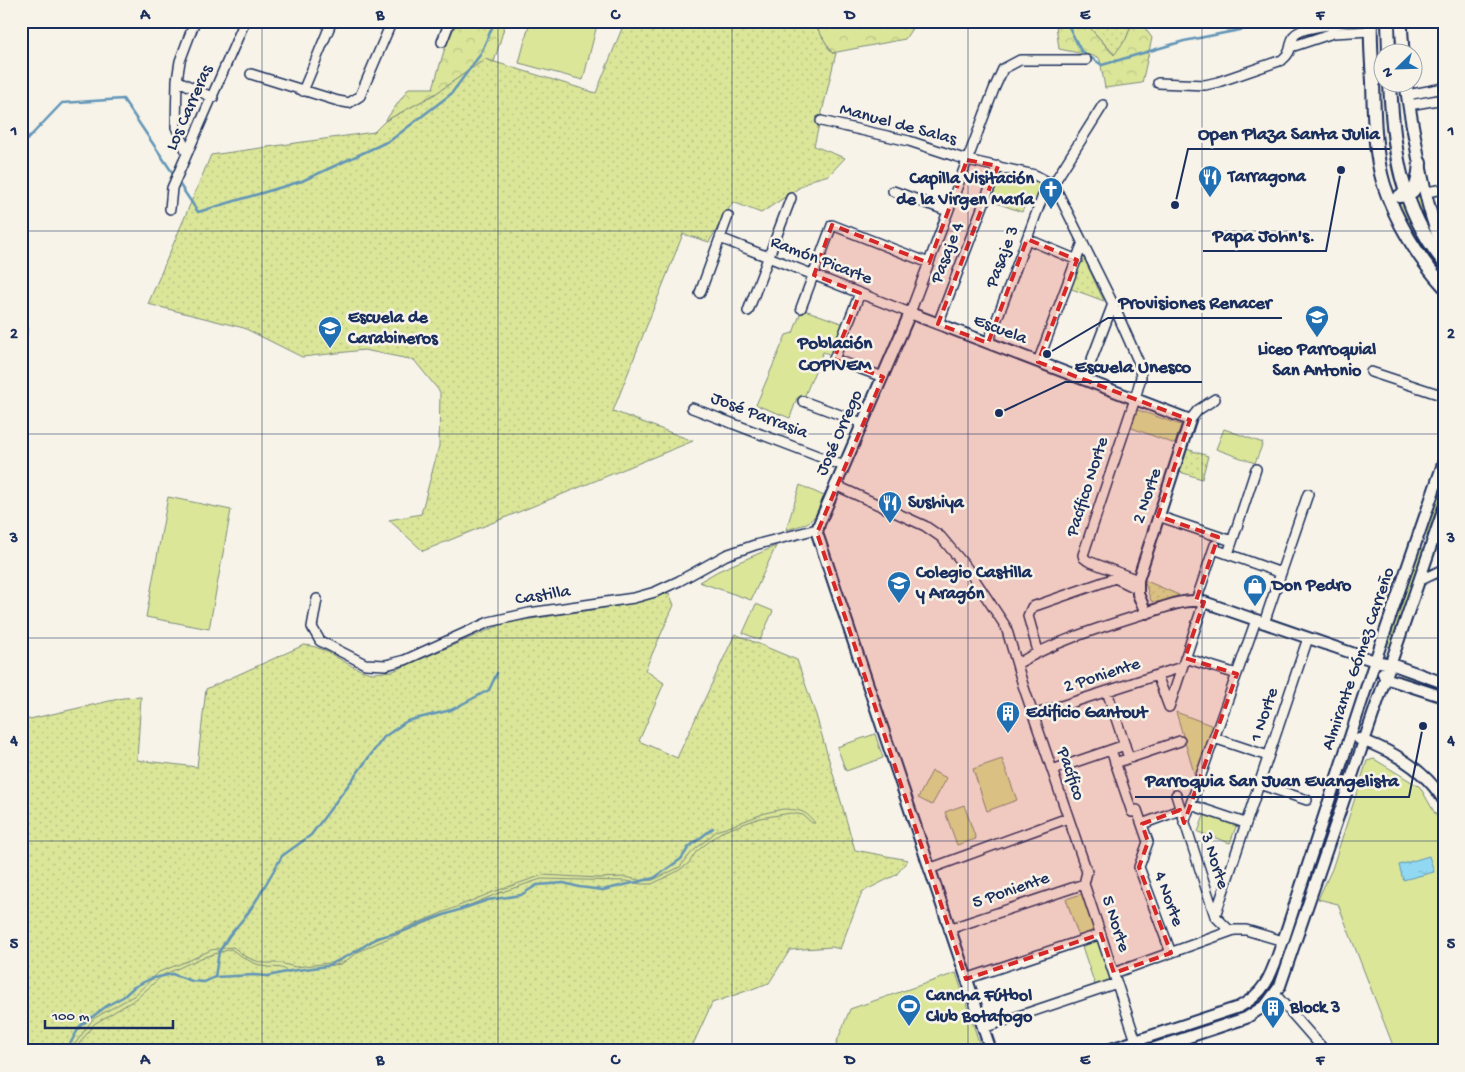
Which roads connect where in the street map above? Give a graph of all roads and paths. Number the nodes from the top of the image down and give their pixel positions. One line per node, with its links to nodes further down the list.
1 (194, 21): 16 (street)
2 (332, 21): 19 (street)
3 (392, 21): 19 (street)
4 (450, 21): 10 (street)
5 (1359, 21): 13 (street)
6 (1388, 21): 11 (main road)
7 (243, 22): 22 (street, Los Carreras)
8 (1398, 24): 12 (main road)
9 (1371, 26): 13 (street); 29 (main road)
10 (442, 42)
11 (1389, 42)
12 (1401, 42)
13 (1291, 48): 17 (street)
14 (1086, 60): 28 (street, José Orrego)
15 (251, 74): 19 (street)
16 (177, 80): 22 (street); 27 (street)
17 (1158, 83)
18 (1444, 88): 24 (street)
19 (303, 91)
20 (1390, 92): 36 (main road)
21 (1407, 92): 24 (main road)
22 (213, 98): 27 (street, Los Carreras)
23 (1444, 99): 24 (street)
24 (1408, 100): 30 (main road)
25 (1103, 105): 32 (street, Pasaje 3)
26 (821, 121): 28 (street, Manuel de Salas)
27 (187, 153): 38 (street, Los Carreras)
28 (967, 160): 31 (street, Manuel de Salas); 39 (street, José Orrego)
29 (1378, 161): 36 (main road); 50 (main road)
30 (1420, 163): 35 (main road); 36 (main road)
31 (998, 166): 32 (street, Manuel de Salas); 57 (street, Pasaje 4)
32 (1050, 184): 42 (street, Pasaje 3); 43 (street)
33 (1444, 189): 35 (street)
34 (893, 191): 39 (street)
35 (1426, 192): 44 (main road)
36 (1406, 195): 47 (main road)
37 (791, 198): 45 (street)
38 (170, 209)
39 (948, 211): 48 (street, José Orrego)
40 (728, 216): 41 (street)
41 (720, 238): 45 (street, Ramón Picarte); 51 (street)
42 (1027, 239): 46 (street); 58 (street, Pasaje 3)
43 (1083, 242): 46 (street); 53 (street)
44 (1444, 249)
45 (768, 257): 49 (street, Ramón Picarte); 55 (street)
46 (1077, 260): 59 (street)
47 (1444, 262)
48 (929, 263): 49 (street); 56 (street, José Orrego)
49 (814, 275): 52 (street, Ramón Picarte); 54 (street)
50 (1444, 286)
51 (700, 293)
52 (860, 293): 56 (street, Ramón Picarte); 61 (street)
53 (1113, 304): 62 (street); 64 (street)
54 (801, 308)
55 (748, 311)
56 (910, 313): 57 (street, Escuela); 61 (street, José Orrego)
57 (938, 324): 58 (street, Escuela)
58 (988, 343): 59 (street, Escuela)
59 (1038, 362): 62 (street, Escuela)
60 (1371, 372): 63 (street)
61 (883, 377): 69 (street, José Orrego)
62 (1084, 380): 64 (street, Escuela)
63 (1444, 396)
64 (1135, 399): 68 (street, Escuela); 88 (street, Pacífico Norte)
65 (1215, 399): 68 (street, 2 Norte)
66 (803, 401): 69 (street)
67 (692, 408): 71 (street, José Parrasia)
68 (1190, 420): 77 (street, 2 Norte)
69 (862, 423): 71 (street, José Orrego)
70 (1444, 461): 74 (street, Almirante Gómez Carreño)
71 (844, 466): 73 (street, José Orrego)
72 (1256, 468): 80 (street)
73 (835, 485): 78 (street, José Orrego); 97 (street, Pacífico)
74 (1439, 489): 81 (street, Almirante Gómez Carreño)
75 (1308, 494): 86 (street)
76 (1444, 508): 82 (street, Almirante Gómez Carreño)
77 (1158, 516): 79 (street); 88 (street, 2 Norte)
78 (817, 530): 89 (street, Castilla); 126 (street)
79 (1218, 537): 80 (street); 83 (street)
80 (1232, 542): 84 (street)
81 (1416, 542): 82 (street); 95 (street, Almirante Gómez Carreño)
82 (1431, 547): 87 (street, Almirante Gómez Carreño)
83 (1214, 549): 84 (street); 90 (street)
84 (1228, 554): 86 (street)
85 (1444, 569): 87 (street)
86 (1281, 573): 92 (street)
87 (1419, 581): 98 (street, Almirante Gómez Carreño)
88 (1138, 585): 91 (street); 94 (street)
89 (317, 599)
90 (1200, 602): 91 (street); 92 (street); 96 (street)
91 (1146, 613): 94 (street)
92 (1260, 622): 93 (street); 99 (street)
93 (1308, 638): 95 (street); 112 (street, 1 Norte)
94 (1038, 652): 97 (street)
95 (1375, 661): 98 (street); 101 (street); 106 (street, Almirante Gómez Carreño)
96 (1183, 662): 99 (street); 100 (street, 2 Poniente); 100 (street)
97 (1017, 664): 105 (street, Pacífico)
98 (1391, 664): 101 (street, Almirante Gómez Carreño); 102 (street)
99 (1238, 674): 107 (street)
100 (1157, 675): 103 (street, 2 Poniente)
101 (1386, 678): 104 (street); 109 (street, Almirante Gómez Carreño)
102 (1444, 683)
103 (1107, 692): 105 (street, 2 Poniente); 110 (street)
104 (1444, 697)
105 (1033, 715): 115 (street, Pacífico)
106 (1350, 736): 109 (street); 132 (street, Almirante Gómez Carreño)
107 (1214, 738): 112 (street); 120 (street)
108 (1180, 741): 113 (street)
109 (1364, 741): 119 (street); 137 (street, Almirante Gómez Carreño)
110 (1125, 745): 111 (street); 113 (street)
111 (1111, 750): 114 (street, 4 Norte); 115 (street)
112 (1268, 756): 116 (street, 1 Norte)
113 (1129, 758): 114 (street)
114 (1116, 763): 124 (street, 4 Norte)
115 (1052, 770): 122 (street, Pacífico)
116 (1259, 784): 118 (street); 125 (street, 1 Norte)
117 (1176, 796): 121 (street, 3 Norte)
118 (1307, 800)
119 (1444, 801)
120 (1191, 805): 123 (street); 125 (street)
121 (1180, 810): 123 (street, 3 Norte); 124 (street)
122 (1068, 818): 126 (street, Pacífico); 127 (street, 5 Norte)
123 (1184, 823): 128 (street, 3 Norte)
124 (1142, 824): 133 (street, 4 Norte)
125 (1246, 824): 128 (street, 1 Norte)
126 (929, 869): 129 (street)
127 (1084, 884): 129 (street, 5 Poniente); 131 (street, 5 Norte)
128 (1214, 916): 130 (street, 3 Norte)
129 (949, 929): 135 (street)
130 (1230, 931): 132 (street); 133 (street)
131 (1101, 934): 134 (street, 5 Norte); 135 (street)
132 (1284, 941): 139 (street, Almirante Gómez Carreño)
133 (1171, 954): 134 (street)
134 (1114, 973): 136 (street, 5 Norte)
135 (966, 979): 138 (street)
136 (1117, 983): 138 (street); 139 (street, 5 Norte)
137 (1275, 994): 142 (street, Almirante Gómez Carreño); 143 (street)
138 (983, 1028): 140 (street)
139 (1136, 1041): 141 (street, Almirante Gómez Carreño)
140 (991, 1051)
141 (1105, 1051)
142 (1146, 1051)
143 (1324, 1051)

